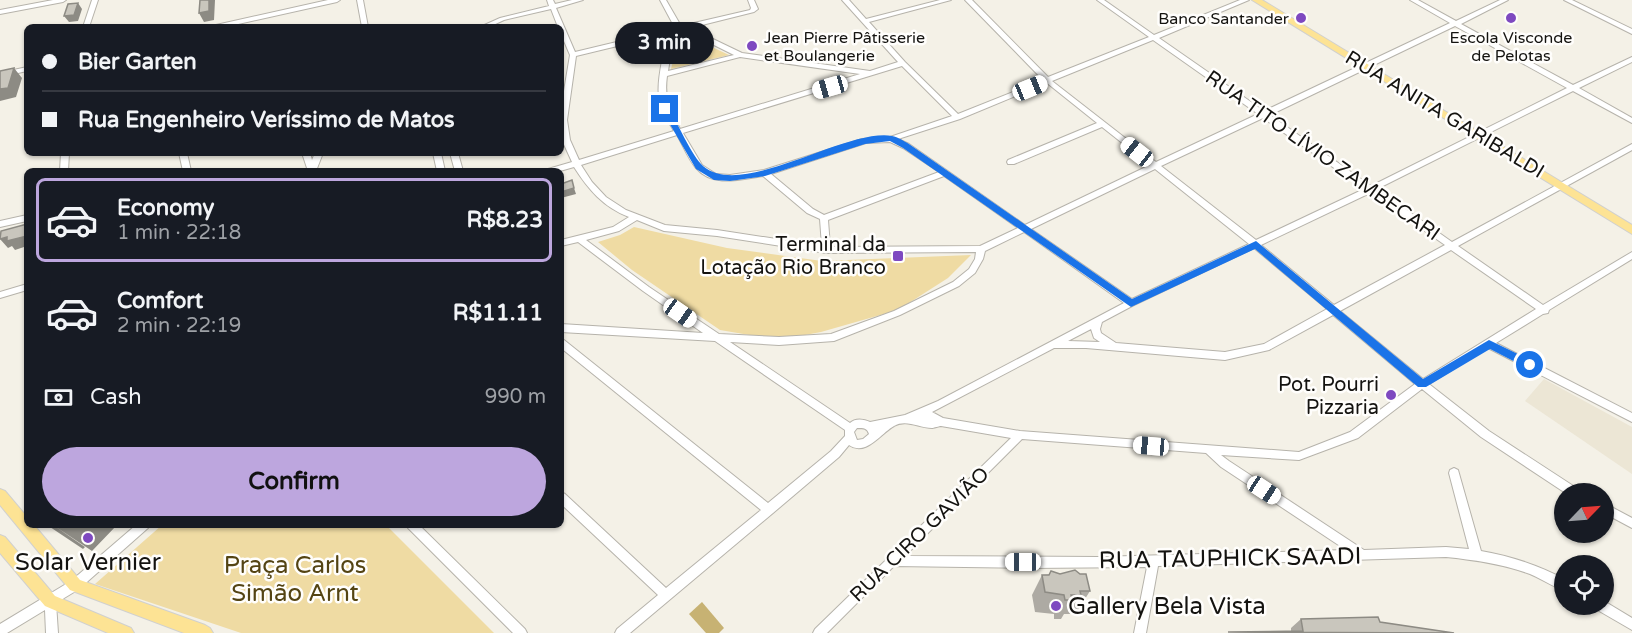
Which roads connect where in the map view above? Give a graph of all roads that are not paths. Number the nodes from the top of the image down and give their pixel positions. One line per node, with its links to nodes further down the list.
1 (63, 0): 18 (street)
2 (94, 0): 20 (street)
3 (337, 0): 21 (street)
4 (360, 0): 22 (street)
5 (580, 0): 17 (street)
6 (663, 0): 26 (street)
7 (752, 0): 26 (street)
8 (845, 0): 19 (street)
9 (948, 0): 19 (street)
10 (968, 0): 39 (street)
11 (1100, 0): 29 (street, RUA TITO LÍVIO ZAMBECARI)
12 (1246, 0): 29 (street)
13 (1256, 0): 34 (main road, RUA ANITA GARIBALDI)
14 (1413, 0): 25 (street)
15 (1505, 0): 25 (street)
16 (1567, 0): 27 (street)
17 (551, 3): 23 (street); 24 (street)
18 (0, 12)
19 (865, 21): 33 (street)
20 (87, 24)
21 (229, 24)
22 (364, 24)
23 (490, 24)
24 (560, 24)
25 (1456, 24): 34 (street); 40 (street)
26 (678, 30): 30 (street); 31 (street); 36 (street)
27 (1632, 32)
28 (564, 34): 30 (street)
29 (1155, 38): 39 (street); 42 (street, RUA TITO LÍVIO ZAMBECARI)
30 (573, 55): 41 (street)
31 (740, 55): 36 (street); 37 (street)
32 (1632, 59): 40 (street)
33 (903, 63): 37 (street); 43 (street)
34 (1367, 67): 42 (street); 48 (main road, RUA ANITA GARIBALDI)
35 (24, 70): 38 (street)
36 (665, 74): 47 (street)
37 (874, 74): 47 (street)
38 (0, 75)
39 (1048, 81): 43 (street); 45 (street)
40 (1572, 88): 44 (street); 48 (street)
41 (564, 114)
42 (1264, 115): 53 (street); 58 (street, RUA TITO LÍVIO ZAMBECARI)
43 (957, 117): 49 (street)
44 (1632, 121)
45 (1102, 124): 51 (street); 53 (street)
46 (564, 127): 52 (street)
47 (677, 131): 52 (street); 55 (street)
48 (1480, 136): 57 (main road, RUA ANITA GARIBALDI); 58 (street)
49 (891, 139): 55 (street); 56 (street)
50 (1632, 147): 57 (street)
51 (1011, 162)
52 (576, 163): 54 (street); 59 (street)
53 (1154, 165): 63 (street); 67 (street)
54 (560, 168)
55 (765, 173): 60 (street)
56 (945, 173): 60 (street); 63 (street)
57 (1562, 186): 64 (main road, RUA ANITA GARIBALDI); 68 (street)
58 (1371, 189): 67 (street); 68 (street, RUA TITO LÍVIO ZAMBECARI)
59 (636, 217): 65 (street); 70 (street)
60 (824, 218): 70 (street)
61 (24, 219): 62 (street)
62 (0, 225)
63 (1025, 228): 69 (street); 74 (street)
64 (1632, 230)
65 (581, 240): 66 (street); 79 (street)
66 (564, 243)
67 (1256, 245): 74 (street); 75 (street)
68 (1453, 246): 75 (street); 76 (street, RUA TITO LÍVIO ZAMBECARI)
69 (981, 249): 70 (street); 79 (street)
70 (826, 250)
71 (1632, 255): 76 (street)
72 (24, 288): 73 (street)
73 (0, 295)
74 (1131, 303): 77 (street)
75 (1334, 311): 83 (street); 84 (street)
76 (1545, 311): 80 (street)
77 (1099, 320): 82 (street); 83 (street)
78 (564, 328): 79 (street)
79 (715, 337): 89 (street)
80 (1489, 344): 84 (street); 86 (street)
81 (564, 345): 96 (street)
82 (1053, 345): 83 (street); 85 (street)
83 (1118, 348)
84 (1422, 384): 91 (street); 93 (street)
85 (923, 412): 87 (street); 88 (street)
86 (1632, 418)
87 (906, 419): 88 (street); 89 (street)
88 (941, 422): 90 (street)
89 (860, 432): 96 (street)
90 (1020, 435): 91 (street); 106 (street, RUA CIRO GAVIÃO)
91 (1209, 451): 105 (street)
92 (1454, 473): 104 (street)
93 (1560, 483)
94 (0, 495): 99 (main road)
95 (564, 500): 110 (street)
96 (769, 510): 110 (street)
97 (1614, 513): 98 (street)
98 (1632, 523)
99 (24, 524)
100 (28, 528): 109 (main road)
101 (141, 528): 109 (street)
102 (415, 528): 118 (street)
103 (0, 542): 111 (main road)
104 (1476, 554): 105 (street, RUA TAUPHICK SAADI); 108 (street, RUA TAUPHICK SAADI)
105 (1363, 555): 107 (street, RUA TAUPHICK SAADI)
106 (890, 561): 107 (street, RUA TAUPHICK SAADI); 120 (street, RUA CIRO GAVIÃO)
107 (1154, 561): 121 (street)
108 (1554, 580)
109 (75, 585): 111 (street); 117 (main road)
110 (666, 595): 119 (street)
111 (50, 601): 114 (street); 115 (street); 116 (main road)
112 (1614, 613): 113 (street)
113 (1632, 624)
114 (0, 631)
115 (52, 633)
116 (126, 633)
117 (205, 633)
118 (521, 633)
119 (621, 633)
120 (819, 633)
121 (1140, 633)

